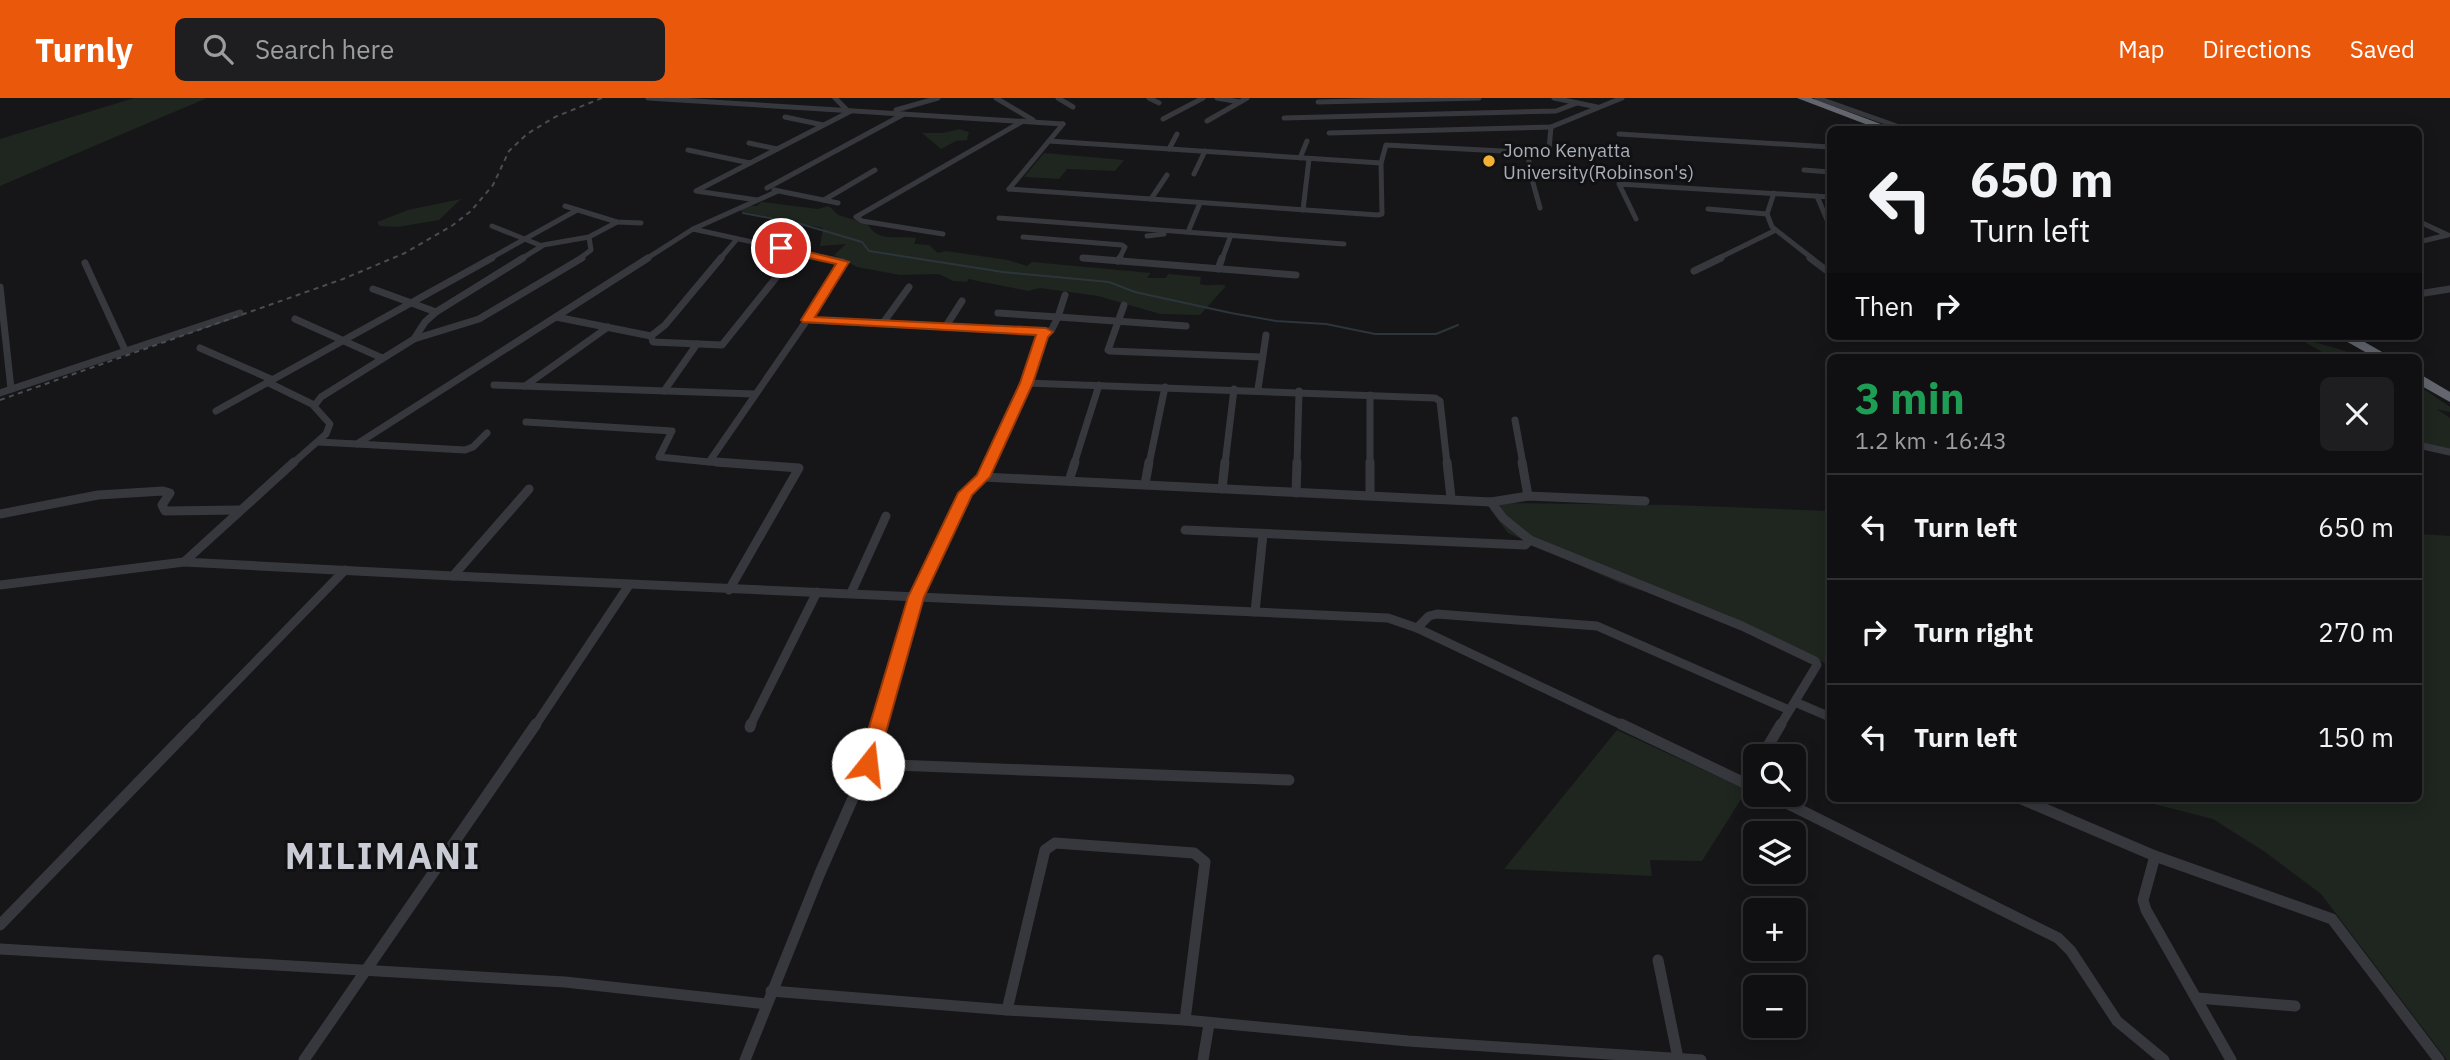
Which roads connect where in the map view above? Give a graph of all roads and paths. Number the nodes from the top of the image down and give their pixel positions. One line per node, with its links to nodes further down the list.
1 (648, 98): 21 (street)
2 (773, 98): 21 (street)
3 (835, 98): 24 (street)
4 (938, 98): 16 (street)
5 (996, 98): 33 (street)
6 (1058, 98): 22 (street)
7 (1149, 98): 19 (street)
8 (1203, 98): 30 (street)
9 (1217, 98): 17 (street)
10 (1247, 98): 17 (street)
11 (1479, 98): 18 (street)
12 (1554, 98): 20 (street)
13 (1622, 98): 23 (street)
14 (1802, 98): 35 (highway)
15 (1817, 98): 36 (street)
16 (927, 99): 25 (street)
17 (1240, 102): 32 (street)
18 (1318, 102)
19 (1160, 103)
20 (1577, 103): 23 (street); 27 (street)
21 (779, 105): 24 (street)
22 (1073, 107)
23 (1599, 107): 37 (street)
24 (850, 110): 25 (street); 34 (street)
25 (888, 113): 26 (street)
26 (904, 113): 31 (street); 62 (street)
27 (1410, 115): 29 (street); 38 (street)
28 (785, 117): 34 (street)
29 (1284, 118)
30 (1163, 120)
31 (1023, 121): 33 (street); 89 (street)
32 (1207, 121)
33 (1038, 122): 43 (street)
34 (823, 125): 48 (street)
35 (1881, 126)
36 (1897, 126)
37 (1551, 127): 38 (street); 52 (street)
38 (1416, 131): 39 (street)
39 (1329, 133)
40 (1177, 134): 49 (street)
41 (1619, 134): 47 (street)
42 (1129, 137): 46 (street)
43 (1049, 141): 46 (street); 66 (street)
44 (1307, 141): 53 (street)
45 (749, 143): 48 (street)
46 (1123, 146): 49 (street)
47 (1827, 147)
48 (777, 149): 55 (street)
49 (1169, 149): 51 (street)
50 (688, 150): 55 (street)
51 (1205, 151): 53 (street); 60 (street)
52 (1528, 152): 56 (street); 72 (street)
53 (1300, 158): 54 (street)
54 (1309, 159): 56 (street); 75 (street)
55 (750, 163): 67 (street)
56 (1381, 163): 75 (street)
57 (876, 170): 68 (street)
58 (1804, 170): 59 (street)
59 (1827, 172)
60 (1194, 174)
61 (1167, 175): 66 (street)
62 (778, 191): 67 (street); 68 (street)
63 (1774, 193): 64 (street); 76 (street); 78 (street)
64 (1816, 196): 65 (street); 79 (street)
65 (1827, 197)
66 (1151, 199): 70 (street)
67 (757, 200): 85 (street)
68 (824, 200): 69 (street)
69 (838, 203)
70 (1200, 203): 75 (street); 88 (street)
71 (565, 206): 74 (street)
72 (1540, 208)
73 (1708, 209): 76 (street)
74 (577, 210): 80 (street); 94 (street)
75 (1303, 210)
76 (1767, 214): 87 (street)
77 (999, 218): 84 (street)
78 (1636, 219)
79 (1827, 220)
80 (617, 222): 81 (street); 92 (street)
81 (641, 223)
82 (2422, 223): 96 (street)
83 (492, 226): 94 (street)
84 (1096, 226): 86 (street); 97 (street)
85 (693, 229): 95 (street); 122 (street)
86 (1167, 230): 88 (street); 91 (street)
87 (1774, 230): 106 (street); 107 (street)
88 (1188, 232): 90 (street)
89 (943, 234)
90 (1231, 235): 98 (street); 105 (street)
91 (1147, 236)
92 (589, 237): 99 (street); 134 (street)
93 (1023, 237): 97 (street)
94 (527, 238): 99 (street); 103 (street)
95 (737, 239): 125 (street); 133 (street)
96 (2422, 241)
97 (1082, 242): 101 (street)
98 (1344, 244)
99 (543, 245): 109 (street)
100 (1083, 258): 101 (street)
101 (1118, 261): 105 (street)
102 (85, 263): 139 (street)
103 (470, 269): 109 (street); 117 (street)
104 (783, 269): 137 (street)
105 (1218, 269): 108 (street)
106 (1694, 271)
107 (1827, 271)
108 (1296, 275)
109 (494, 277): 119 (street)
110 (0, 287): 150 (street)
111 (909, 287): 127 (street)
112 (373, 289): 117 (street)
113 (2450, 289): 114 (street)
114 (2422, 293)
115 (1065, 295): 123 (street)
116 (962, 301): 128 (street)
117 (410, 303): 119 (street); 136 (street)
118 (1124, 305): 126 (street)
119 (436, 312): 134 (street)
120 (240, 313): 139 (street)
121 (998, 313): 123 (street)
122 (556, 317): 130 (street); 165 (street)
123 (1058, 317): 126 (street); 131 (street)
124 (295, 318): 136 (street)
125 (807, 320): 127 (street); 156 (street)
126 (1119, 322): 129 (street); 141 (street)
127 (883, 323): 128 (street)
128 (947, 326): 131 (street)
129 (1186, 326)
130 (608, 327): 133 (street); 148 (street)
131 (1046, 332): 145 (street)
132 (1266, 335): 141 (street)
133 (651, 336): 137 (street)
134 (414, 339): 142 (street)
135 (2352, 340): 140 (highway)
136 (342, 341): 142 (street); 144 (street)
137 (697, 344): 153 (street)
138 (200, 348): 144 (street)
139 (125, 350): 150 (street)
140 (2378, 354)
141 (1261, 357): 152 (street)
142 (382, 358): 159 (street)
143 (2422, 380): 158 (highway)
144 (271, 382): 159 (street); 160 (street)
145 (1026, 383): 147 (street); 169 (street)
146 (494, 385): 148 (street)
147 (1099, 385): 149 (street); 170 (street)
148 (525, 386): 153 (street)
149 (1165, 387): 151 (street); 171 (street)
150 (12, 388): 155 (street)
151 (1234, 389): 152 (street); 173 (street)
152 (1258, 390): 154 (street)
153 (664, 391): 156 (street)
154 (1298, 391): 157 (street); 174 (street)
155 (0, 393)
156 (754, 394): 168 (street)
157 (1370, 395): 175 (street); 177 (street)
158 (2450, 398)
159 (315, 405): 164 (street)
160 (216, 411)
161 (1515, 420): 176 (street)
162 (526, 422): 168 (street)
163 (487, 433): 165 (street)
164 (318, 442): 165 (street); 180 (street)
165 (357, 444)
166 (2422, 445): 167 (street)
167 (2450, 452)
168 (709, 461): 191 (street)
169 (983, 477): 170 (street); 194 (street)
170 (1069, 481): 171 (street)
171 (1145, 484): 173 (street)
172 (529, 489): 188 (street)
173 (1222, 489): 174 (street)
174 (1296, 493): 175 (street)
175 (1370, 495): 177 (street)
176 (1528, 496): 178 (street); 179 (street)
177 (1451, 498): 179 (street)
178 (1645, 501)
179 (1491, 502): 185 (street)
180 (239, 510): 181 (street); 186 (street)
181 (0, 514)
182 (886, 516): 193 (street)
183 (1185, 530): 184 (street)
184 (1263, 534): 185 (street); 195 (street)
185 (1530, 540): 197 (street)
186 (184, 562): 187 (street); 189 (street)
187 (345, 570): 188 (street); 207 (street)
188 (453, 576): 190 (street)
189 (0, 585)
190 (629, 585): 191 (street); 210 (street)
191 (729, 590): 192 (street)
192 (817, 592): 193 (street); 199 (street)
193 (851, 593): 194 (street)
194 (916, 597): 195 (street); 201 (street)
195 (1255, 612): 196 (street)
196 (1417, 628): 197 (street); 203 (street)
197 (1792, 706): 198 (street); 200 (street)
198 (1827, 716)
199 (750, 727)
200 (1769, 744)
201 (868, 764): 202 (street); 211 (street)
202 (1289, 780)
203 (1743, 783)
204 (2028, 802): 206 (street)
205 (1794, 807): 224 (street)
206 (2155, 856): 212 (street); 226 (street)
207 (0, 925)
208 (0, 949): 210 (street)
209 (1658, 960): 219 (street)
210 (366, 968): 213 (street); 220 (street)
211 (771, 990): 213 (street); 215 (street)
212 (2197, 998): 214 (street); 225 (street)
213 (766, 1004): 221 (street)
214 (2295, 1006)
215 (1007, 1010): 216 (street); 216 (street)
216 (1185, 1020): 217 (street)
217 (1209, 1024): 218 (street); 222 (street)
218 (1605, 1057): 219 (street)
219 (1678, 1058): 223 (street)
220 (304, 1060)
221 (745, 1060)
222 (1203, 1060)
223 (1701, 1060)
224 (2164, 1060)
225 (2231, 1060)
226 (2439, 1060)

